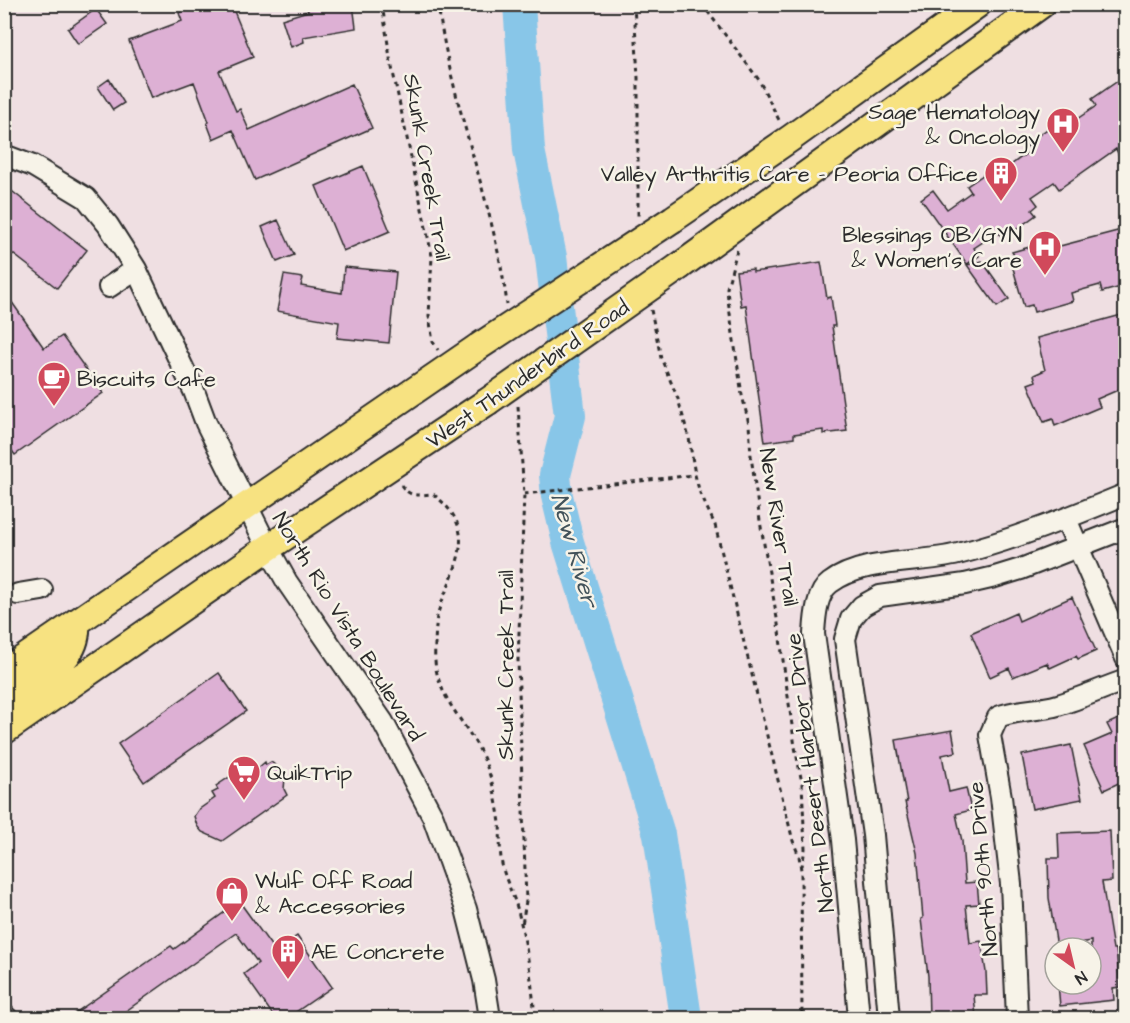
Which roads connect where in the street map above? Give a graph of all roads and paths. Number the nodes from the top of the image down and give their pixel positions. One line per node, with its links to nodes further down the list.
1 (382, 4): 15 (path, Skunk Creek Trail)
2 (438, 4): 13 (path, Skunk Creek Trail)
3 (634, 4): 9 (path)
4 (702, 4): 7 (path)
5 (978, 4): 7 (main road, West Thunderbird Road)
6 (1042, 4): 10 (main road, West Thunderbird Road)
7 (791, 138): 15 (main road, West Thunderbird Road, bridge)
8 (4, 156): 11 (street, North Rio Vista Boulevard)
9 (637, 209)
10 (737, 225): 17 (main road, West Thunderbird Road, bridge); 34 (path, New River Trail)
11 (136, 269): 12 (street); 21 (street, North Rio Vista Boulevard)
12 (109, 287)
13 (506, 296)
14 (651, 311): 18 (path, New River Trail)
15 (434, 379): 21 (main road, West Thunderbird Road)
16 (518, 404): 19 (path, Skunk Creek Trail)
17 (390, 468): 25 (main road, West Thunderbird Road); 35 (path, Skunk Creek Trail)
18 (695, 476): 19 (path); 34 (path, New River Trail)
19 (524, 494): 35 (path, Skunk Creek Trail)
20 (1125, 494): 22 (street, North Desert Harbor Drive)
21 (246, 505): 25 (street, North Rio Vista Boulevard); 28 (main road, West Thunderbird Road)
22 (1066, 519): 24 (street); 41 (street, North Desert Harbor Drive)
23 (1125, 528): 24 (street)
24 (1078, 546): 29 (street); 42 (street)
25 (268, 548): 33 (main road, West Thunderbird Road); 38 (street, North Rio Vista Boulevard)
26 (42, 590): 27 (street)
27 (18, 594)
28 (76, 622): 30 (main road, West Thunderbird Road); 32 (main road)
29 (1125, 658)
30 (4, 672)
31 (1125, 680): 43 (street, North 90th Drive)
32 (4, 703)
33 (4, 732)
34 (801, 870): 40 (path, New River Trail)
35 (522, 925): 39 (path, Skunk Creek Trail)
36 (4, 1015): 37 (street)
37 (7, 1018)
38 (490, 1018)
39 (535, 1018)
40 (802, 1018)
41 (859, 1018)
42 (889, 1018)
43 (1017, 1018)

